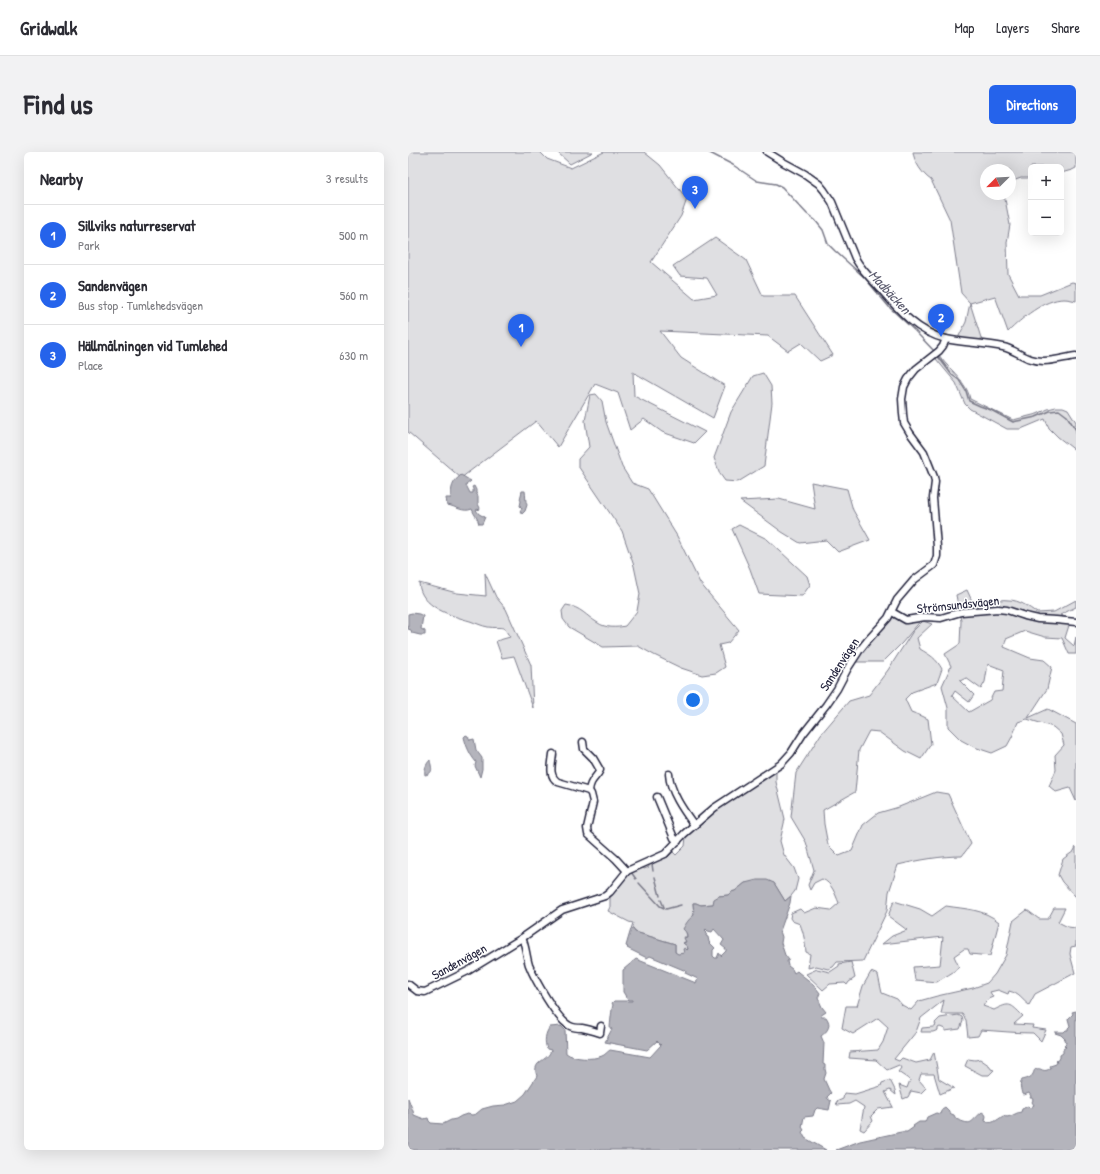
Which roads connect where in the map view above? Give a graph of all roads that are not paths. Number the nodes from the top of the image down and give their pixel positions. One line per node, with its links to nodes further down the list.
1 (767, 152): 2 (street)
2 (946, 339): 3 (street); 4 (street, Sandenvägen)
3 (1076, 356)
4 (892, 612): 5 (street, Strömsundsvägen); 11 (street, Sandenvägen)
5 (1076, 622)
6 (582, 742): 9 (street)
7 (553, 754): 9 (street)
8 (669, 774): 11 (street)
9 (589, 791): 13 (street)
10 (657, 797): 12 (street)
11 (694, 825): 12 (street, Sandenvägen)
12 (678, 842): 13 (street, Sandenvägen)
13 (627, 871): 14 (street, Sandenvägen)
14 (522, 938): 15 (street, Sandenvägen); 16 (street)
15 (408, 984)
16 (601, 1026)

